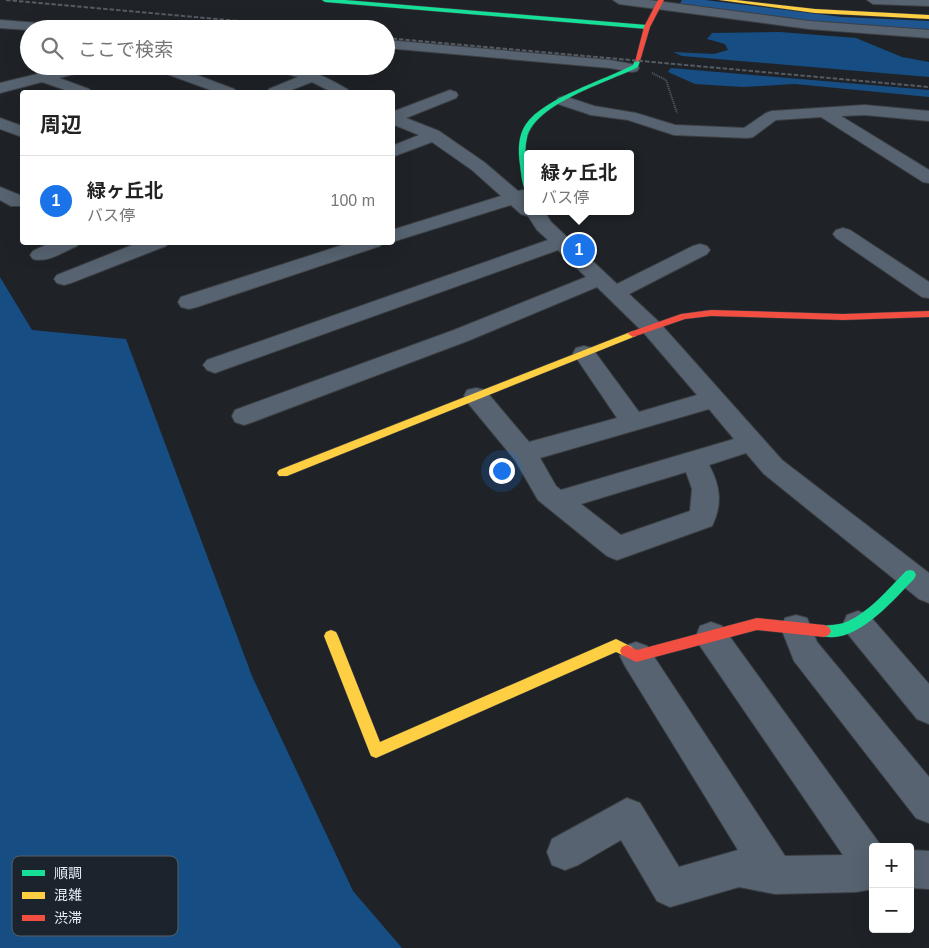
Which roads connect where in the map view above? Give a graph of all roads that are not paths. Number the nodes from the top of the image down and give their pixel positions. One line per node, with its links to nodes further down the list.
1 (325, 0): 12 (main road)
2 (619, 0): 7 (street)
3 (722, 0): 9 (main road)
4 (785, 0): 8 (main road)
5 (872, 0): 6 (street)
6 (929, 2)
7 (660, 3): 12 (main road); 13 (street)
8 (929, 10)
9 (929, 17)
10 (0, 24): 11 (street)
11 (20, 26)
12 (647, 27): 15 (main road)
13 (929, 34)
14 (395, 45): 15 (street)
15 (632, 68): 27 (main road)
16 (50, 75): 20 (street)
17 (183, 75): 23 (street)
18 (309, 75): 19 (street)
19 (313, 76): 24 (street); 25 (street)
20 (41, 77): 21 (street); 22 (street)
21 (0, 88)
22 (78, 90)
23 (224, 90)
24 (279, 90)
25 (338, 90)
26 (450, 95): 31 (street)
27 (564, 101): 28 (street); 37 (main road)
28 (825, 113): 29 (street); 39 (street)
29 (910, 114): 30 (street); 34 (street)
30 (929, 116)
31 (395, 117)
32 (395, 119): 36 (street)
33 (0, 123): 35 (street)
34 (929, 126)
35 (20, 131)
36 (433, 136): 38 (street); 41 (street)
37 (524, 150)
38 (395, 151)
39 (929, 178)
40 (0, 192): 42 (street)
41 (524, 201)
42 (20, 202)
43 (524, 206): 45 (street)
44 (538, 215): 47 (street)
45 (395, 232)
46 (843, 234): 55 (street)
47 (562, 242): 54 (street); 60 (street)
48 (62, 245): 52 (street)
49 (150, 245): 53 (street)
50 (364, 245): 56 (street)
51 (700, 250): 54 (street)
52 (40, 254)
53 (64, 278)
54 (609, 285): 58 (street); 63 (street)
55 (929, 292)
56 (189, 302)
57 (929, 314): 58 (main road)
58 (652, 326): 59 (main road); 62 (street)
59 (584, 353): 61 (main road); 64 (street)
60 (215, 365)
61 (476, 396): 66 (street); 68 (main road)
62 (714, 399): 64 (street); 65 (street)
63 (244, 416)
64 (634, 422): 66 (street)
65 (750, 443): 67 (street); 70 (street)
66 (524, 453): 69 (street)
67 (693, 461): 69 (street); 69 (street)
68 (283, 473)
69 (558, 502)
70 (923, 584): 71 (main road)
71 (858, 624): 72 (main road); 76 (street)
72 (796, 628): 74 (main road); 77 (street)
73 (331, 636): 75 (main road)
74 (711, 636): 75 (main road); 79 (street)
75 (636, 656): 83 (street)
76 (929, 708)
77 (929, 805)
78 (565, 852): 83 (street)
79 (869, 862)
80 (869, 869): 83 (street)
81 (914, 869): 82 (street)
82 (929, 870)
83 (775, 876)

